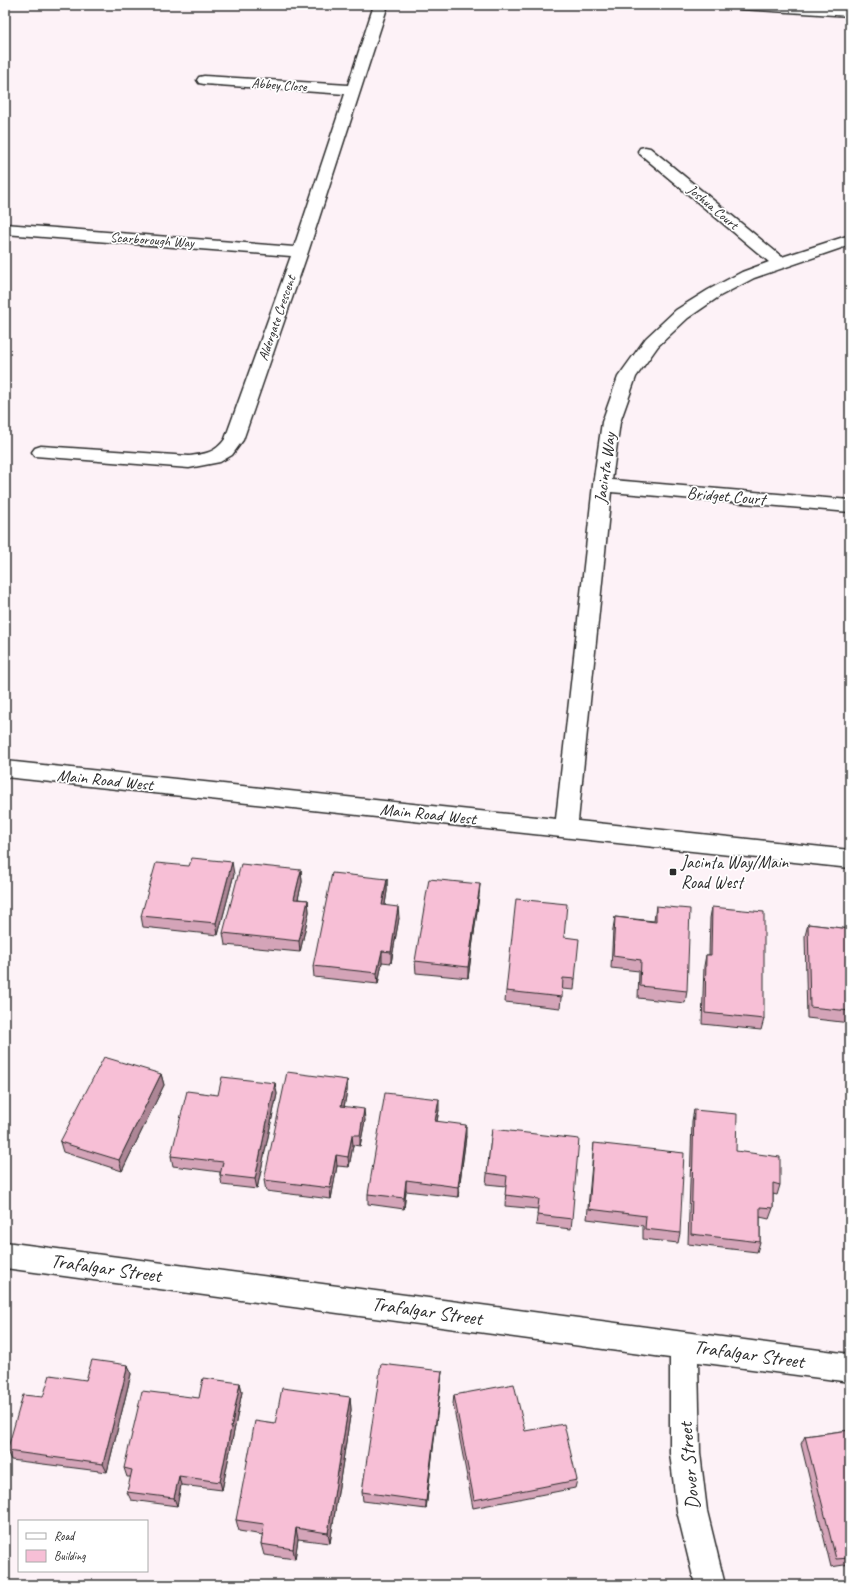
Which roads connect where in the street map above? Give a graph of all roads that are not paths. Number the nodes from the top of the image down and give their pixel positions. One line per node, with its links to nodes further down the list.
1 (382, 5): 5 (street, Aldergate Crescent)
2 (740, 5): 3 (street)
3 (850, 12)
4 (204, 80): 5 (street, Abbey Close)
5 (354, 90): 9 (street, Aldergate Crescent)
6 (645, 151): 10 (street, Joshua Court)
7 (5, 229): 9 (street, Scarborough Way)
8 (850, 240): 10 (street, Jacinta Way)
9 (300, 252): 11 (street, Aldergate Crescent)
10 (780, 263): 12 (street, Jacinta Way)
11 (41, 452)
12 (602, 485): 13 (street, Bridget Court); 15 (street, Jacinta Way)
13 (850, 506)
14 (5, 769): 15 (street, Main Road West)
15 (566, 829): 16 (street, Main Road West)
16 (850, 859)
17 (5, 1255): 18 (street, Trafalgar Street)
18 (684, 1346): 19 (street, Trafalgar Street); 20 (street, Dover Street)
19 (850, 1368)
20 (710, 1585)

